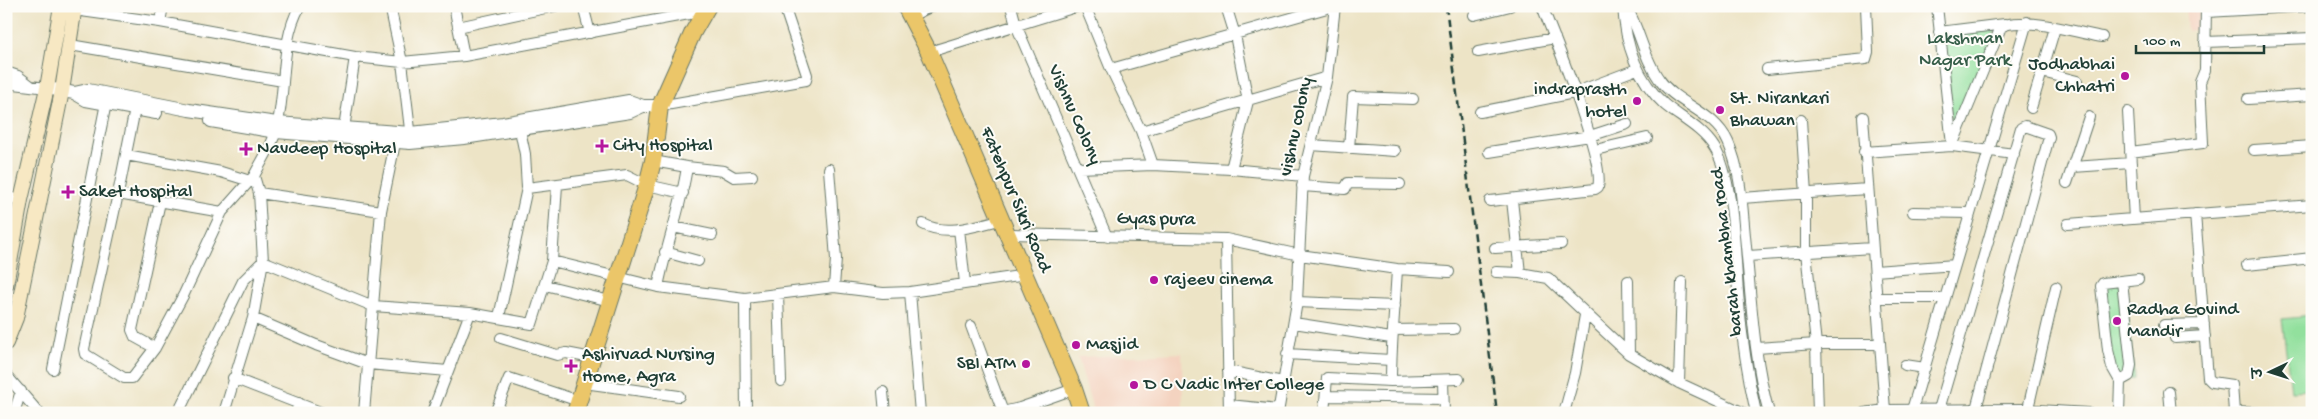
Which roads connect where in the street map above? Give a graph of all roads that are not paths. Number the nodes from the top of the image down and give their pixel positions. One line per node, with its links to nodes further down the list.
1 (61, 6): 56 (main road)
2 (163, 6): 26 (street)
3 (300, 6): 40 (street)
4 (390, 6): 45 (street)
5 (454, 6): 30 (street)
6 (555, 6): 30 (street)
7 (583, 6): 33 (street)
8 (784, 6): 66 (street)
9 (932, 6): 24 (street)
10 (1010, 6): 29 (street, Vishnu Colony)
11 (1079, 6): 29 (street)
12 (1085, 6): 47 (street)
13 (1226, 6): 34 (street)
14 (1334, 6): 34 (street); 51 (street, vishnu colony)
15 (1510, 6): 25 (street)
16 (1542, 6): 36 (street)
17 (1625, 6): 46 (street, barah khambha road); 116 (street, barah khambha road)
18 (1866, 6): 48 (street)
19 (1936, 6): 32 (street)
20 (2312, 6): 23 (street)
21 (75, 8): 26 (street); 39 (main road)
22 (707, 8): 33 (street); 66 (main road)
23 (2207, 9): 38 (street)
24 (908, 11): 41 (main road, Fatehpur Sikri Road)
25 (1474, 14)
26 (160, 22): 40 (street)
27 (2027, 22): 28 (street); 31 (street); 87 (street)
28 (2006, 24): 32 (street); 83 (street)
29 (1016, 25): 41 (street); 99 (street, Vishnu Colony)
30 (458, 27): 43 (street)
31 (2055, 28): 35 (street); 50 (street)
32 (1940, 32): 83 (street)
33 (590, 33): 43 (street)
34 (1235, 35): 47 (street); 62 (street)
35 (2102, 37)
36 (1554, 38): 42 (street); 58 (street)
37 (2312, 38): 38 (street)
38 (2205, 42): 94 (street)
39 (70, 45): 52 (street); 57 (main road)
40 (288, 46): 44 (street); 52 (street)
41 (929, 52): 131 (main road, Fatehpur Sikri Road)
42 (1478, 52)
43 (464, 56): 45 (street)
44 (355, 57): 45 (street); 77 (street)
45 (402, 62): 79 (street)
46 (1637, 68): 58 (street); 252 (street, barah khambha road)
47 (1111, 69): 76 (street)
48 (1767, 69)
49 (6, 72): 55 (street)
50 (2042, 72): 53 (street); 67 (street)
51 (1327, 77): 62 (street); 82 (street, vishnu colony)
52 (283, 81): 74 (street)
53 (2077, 81)
54 (6, 83): 55 (street)
55 (32, 87): 56 (street)
56 (47, 88): 57 (street); 117 (main road)
57 (68, 92): 63 (street); 64 (street); 191 (main road)
58 (1574, 93): 68 (street); 78 (street)
59 (2312, 94): 61 (street)
60 (1413, 99): 85 (street)
61 (2248, 99)
62 (1248, 101): 76 (street); 100 (street)
63 (106, 103): 64 (street); 203 (street)
64 (136, 105): 74 (street); 93 (street)
65 (643, 106): 66 (street); 75 (street); 79 (street)
66 (660, 106): 95 (main road)
67 (2031, 108)
68 (1480, 112)
69 (2128, 112): 94 (street)
70 (1863, 116): 91 (street)
71 (2090, 117): 97 (street)
72 (1801, 120): 114 (street)
73 (1627, 124): 78 (street)
74 (277, 128): 77 (street); 103 (street)
75 (520, 130): 79 (street); 109 (street)
76 (1141, 131): 96 (street)
77 (343, 134): 79 (street); 81 (street)
78 (1590, 136): 86 (street); 90 (street)
79 (411, 138): 81 (street)
80 (1647, 138): 86 (street)
81 (394, 143): 122 (street)
82 (1311, 145): 85 (street); 104 (street, vishnu colony)
83 (1952, 146): 87 (street); 91 (street)
84 (2312, 146): 88 (street)
85 (1349, 148): 89 (street)
86 (1595, 150): 118 (street)
87 (1989, 150): 92 (street); 125 (street)
88 (2254, 150)
89 (1395, 151)
90 (1489, 152)
91 (1864, 152): 110 (street)
92 (2014, 154): 226 (street); 231 (street)
93 (126, 155): 103 (street); 112 (street)
94 (2131, 157): 97 (street); 127 (street)
95 (653, 161): 98 (street); 106 (main road)
96 (1153, 165): 99 (street); 100 (street)
97 (2073, 167): 105 (street)
98 (687, 168): 102 (street); 111 (street)
99 (1078, 168): 135 (street, Vishnu Colony)
100 (1231, 169): 104 (street)
101 (830, 170): 167 (street)
102 (752, 176)
103 (252, 179): 113 (street); 123 (street)
104 (1302, 181): 107 (street); 143 (street, vishnu colony)
105 (2068, 183)
106 (647, 184): 108 (street); 111 (street); 158 (main road)
107 (1400, 184)
108 (557, 185): 109 (street); 148 (street)
109 (527, 188): 180 (street)
110 (1867, 189): 114 (street); 140 (street)
111 (683, 193): 130 (street)
112 (118, 194): 120 (street); 194 (street)
113 (259, 194): 122 (street); 147 (street)
114 (1806, 194): 116 (street); 142 (street)
115 (6, 197): 117 (street)
116 (1742, 198): 144 (street, barah khambha road)
117 (21, 200): 133 (main road)
118 (1512, 200): 119 (street); 138 (street)
119 (1490, 201)
120 (160, 202): 123 (street); 194 (street)
121 (2312, 205): 126 (street)
122 (382, 211): 176 (street)
123 (222, 212): 194 (street)
124 (1913, 212): 125 (street)
125 (1969, 213): 150 (street)
126 (2195, 214): 127 (street); 183 (street)
127 (2134, 219): 129 (street)
128 (923, 224): 132 (street, Gyas pura)
129 (2068, 224)
130 (673, 227): 134 (street); 141 (street)
131 (1006, 227): 132 (street, Gyas pura); 135 (street, Gyas pura); 157 (main road, Fatehpur Sikri Road)
132 (959, 229): 163 (street)
133 (11, 232): 145 (main road)
134 (712, 235)
135 (1106, 237): 136 (street, Gyas pura)
136 (1226, 239): 143 (street, Gyas pura); 205 (street)
137 (1561, 244): 138 (street)
138 (1518, 246): 139 (street); 156 (street)
139 (1495, 248)
140 (1872, 248): 142 (street); 153 (street)
141 (665, 252): 149 (street); 166 (street)
142 (1806, 252): 144 (street); 192 (street)
143 (1300, 255): 152 (street, Gyas pura); 175 (street, vishnu colony)
144 (1748, 256): 195 (street, barah khambha road)
145 (9, 257): 164 (main road)
146 (2312, 258): 151 (street)
147 (263, 261): 176 (street); 181 (street); 237 (street)
148 (552, 261): 158 (street); 165 (street)
149 (698, 261)
150 (1955, 265): 153 (street); 173 (street)
151 (2247, 265)
152 (1397, 269): 154 (street, Gyas pura); 177 (street)
153 (1875, 271): 172 (street)
154 (1449, 272)
155 (1496, 272): 156 (street)
156 (1520, 272): 179 (street)
157 (1026, 275): 163 (street); 216 (main road, Fatehpur Sikri Road)
158 (618, 276): 166 (street); 174 (main road)
159 (2138, 279): 160 (street)
160 (2122, 280): 212 (street); 212 (street)
161 (1628, 281): 197 (street)
162 (1682, 282): 214 (street)
163 (965, 283): 169 (street)
164 (6, 284)
165 (545, 285): 174 (street); 180 (street)
166 (658, 286): 171 (street)
167 (834, 287): 169 (street); 170 (street)
168 (2056, 287): 229 (street)
169 (910, 292): 245 (street)
170 (778, 295): 171 (street); 209 (street)
171 (745, 298): 243 (street)
172 (1877, 298): 173 (street); 193 (street)
173 (1946, 298): 202 (street)
174 (610, 301): 198 (main road)
175 (1297, 302): 177 (street); 182 (street, vishnu colony)
176 (372, 306): 178 (street); 200 (street)
177 (1396, 306): 187 (street)
178 (470, 313): 180 (street); 204 (street)
179 (1585, 315): 197 (street); 250 (street)
180 (499, 317)
181 (253, 318): 200 (street); 207 (street)
182 (1294, 323): 187 (street); 196 (street, vishnu colony)
183 (2204, 324): 184 (street); 188 (street)
184 (2164, 325)
185 (971, 326): 234 (street)
186 (1454, 329): 187 (street)
187 (1392, 334): 199 (street)
188 (2205, 336): 190 (street); 259 (street)
189 (501, 338): 198 (street)
190 (2175, 338)
191 (6, 343)
192 (1816, 344): 193 (street); 195 (street); 254 (street)
193 (1880, 344): 227 (street)
194 (154, 348)
195 (1757, 348): 253 (street, barah khambha road)
196 (1287, 354): 199 (street); 213 (street, vishnu colony)
197 (1629, 354): 214 (street)
198 (592, 358): 215 (main road)
199 (1391, 360): 210 (street)
200 (368, 364): 204 (street); 240 (street)
201 (1905, 365): 202 (street)
202 (1925, 368): 228 (street)
203 (53, 369)
204 (448, 371): 241 (street)
205 (1228, 371): 213 (street); 225 (street)
206 (6, 375): 217 (street)
207 (233, 378): 224 (street); 238 (street)
208 (1459, 379): 211 (street)
209 (781, 380)
210 (1391, 381): 211 (street); 221 (street)
211 (1443, 381): 222 (street)
212 (2120, 381): 257 (street)
213 (1283, 382): 230 (street, vishnu colony)
214 (1679, 383): 251 (street)
215 (584, 384): 220 (street); 223 (main road)
216 (1074, 388): 234 (street); 247 (main road, Fatehpur Sikri Road)
217 (22, 391): 235 (street); 236 (street)
218 (883, 392): 244 (street)
219 (2170, 392): 258 (street)
220 (679, 396)
221 (1326, 396): 222 (street); 248 (street)
222 (1443, 398): 249 (street)
223 (577, 407): 242 (street)
224 (298, 408): 239 (street)
225 (1229, 409): 230 (street)
226 (1976, 409): 229 (street); 232 (street)
227 (1885, 410): 228 (street); 255 (street)
228 (1912, 410): 231 (street)
229 (2026, 410): 233 (street)
230 (1279, 411)
231 (1939, 411): 232 (street)
232 (1961, 411)
233 (2056, 411): 256 (street)
234 (1003, 412): 246 (street)
235 (14, 413)
236 (39, 413)
237 (178, 413)
238 (224, 413)
239 (322, 413)
240 (364, 413)
241 (432, 413)
242 (495, 413)
243 (746, 413)
244 (885, 413)
245 (920, 413)
246 (998, 413)
247 (1082, 413)
248 (1324, 413)
249 (1444, 413)
250 (1563, 413)
251 (1744, 413)
252 (1756, 413)
253 (1769, 413)
254 (1818, 413)
255 (1864, 413)
256 (2088, 413)
257 (2119, 413)
258 (2171, 413)
259 (2234, 413): 260 (street)
260 (2260, 413)

